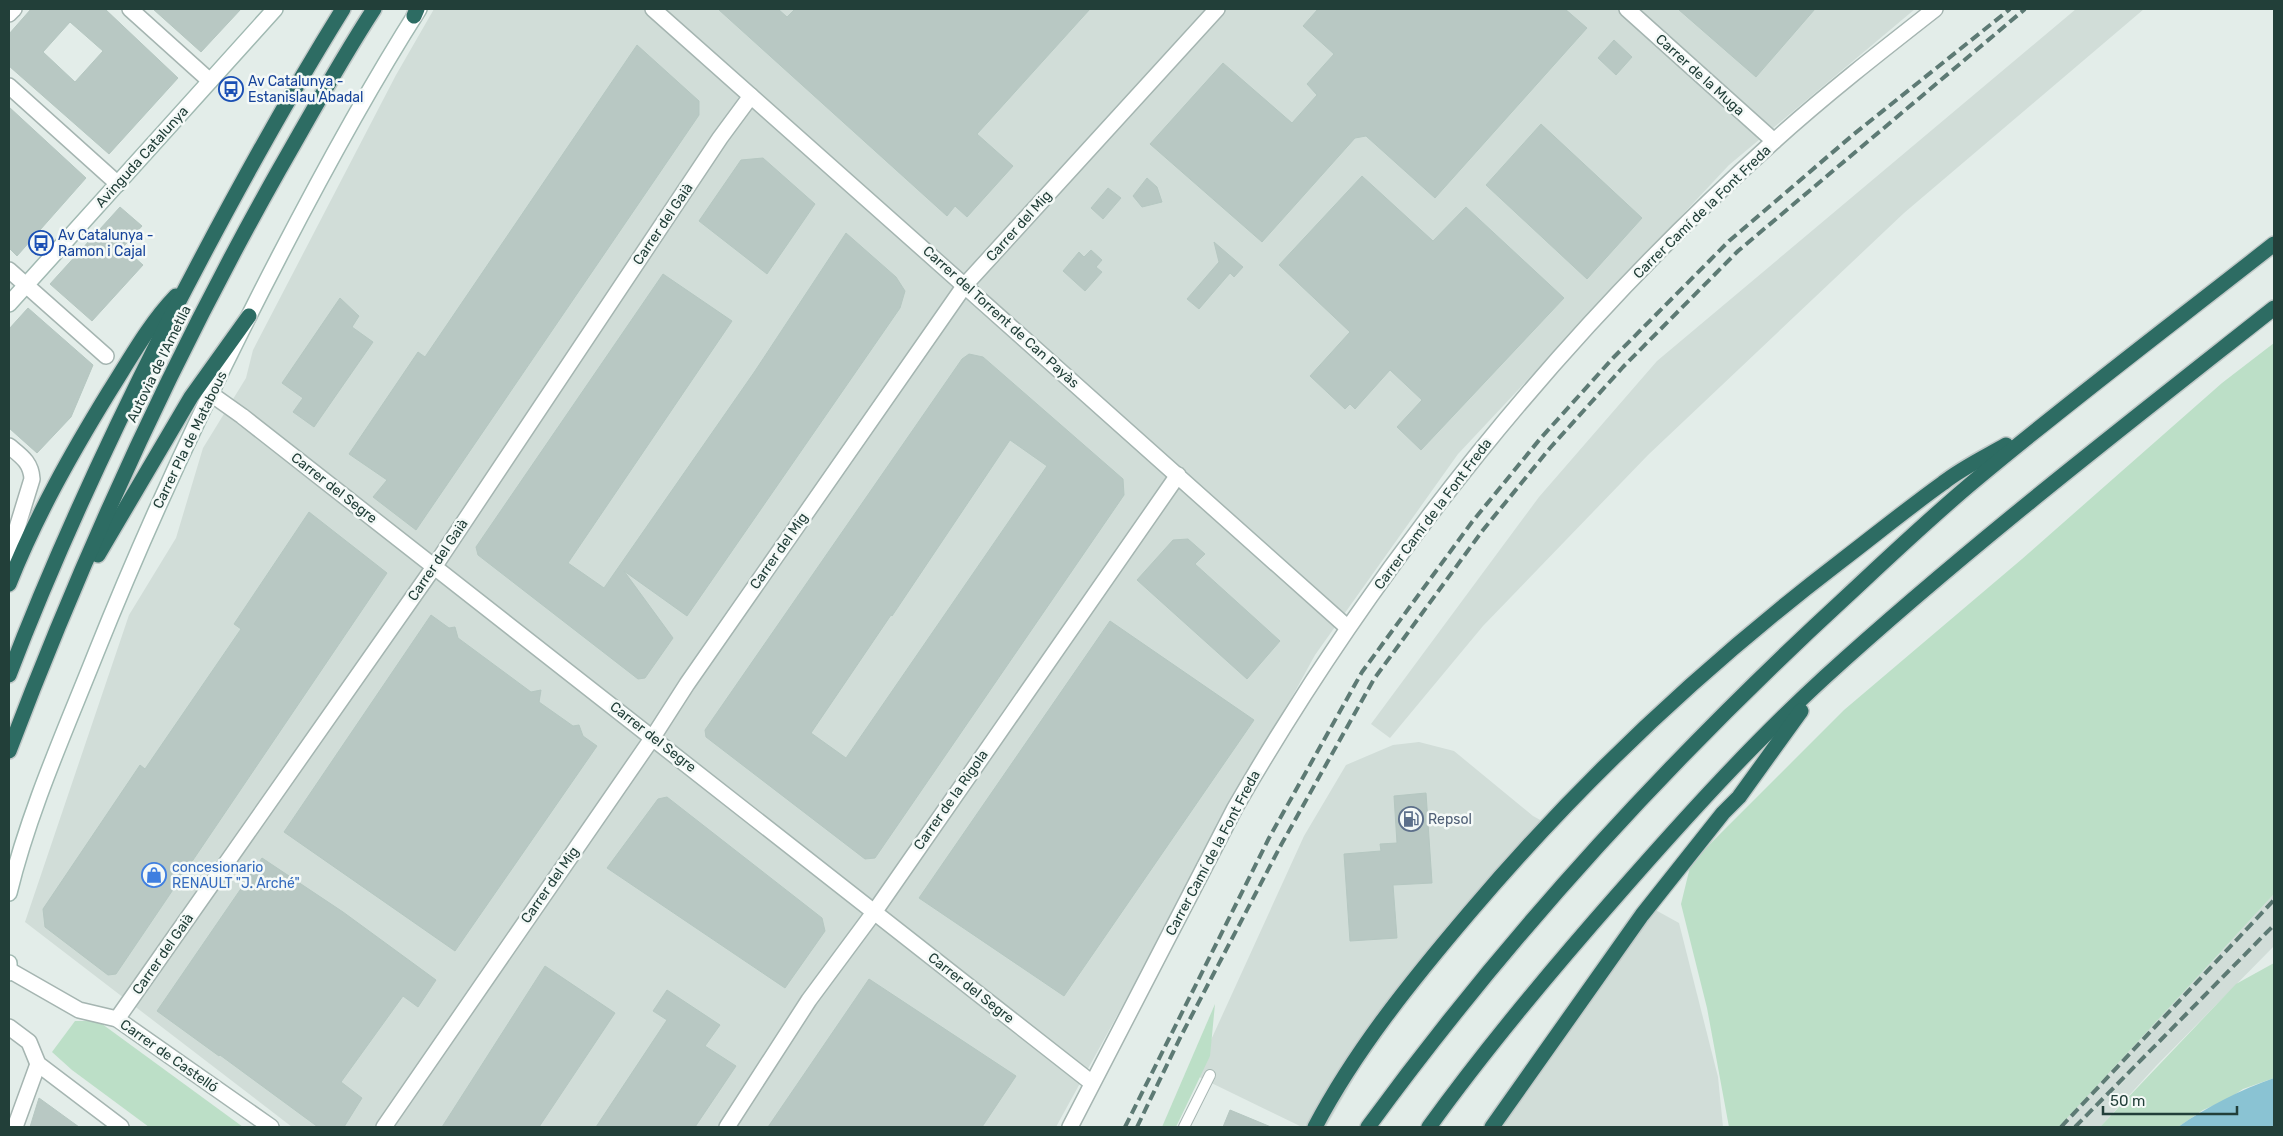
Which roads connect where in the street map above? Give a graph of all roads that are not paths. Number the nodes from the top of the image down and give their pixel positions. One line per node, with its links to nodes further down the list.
1 (14, 9): 11 (street)
2 (130, 9): 12 (street)
3 (275, 9): 12 (street, Avinguda Catalunya)
4 (343, 9): 19 (highway, Autovia de l'Ametlla)
5 (374, 9): 33 (highway, Autovia de l'Ametlla)
6 (652, 9): 14 (street, Carrer del Torrent de Can Payàs)
7 (1217, 9): 21 (street, Carrer del Mig)
8 (1627, 9): 15 (street, Carrer de la Muga)
9 (1935, 9): 15 (street, Carrer Camí de la Font Freda)
10 (417, 11): 24 (street, Carrer Pla de Matabous)
11 (9, 14)
12 (210, 81): 16 (street, Avinguda Catalunya)
13 (9, 86): 16 (street)
14 (751, 96): 21 (street, Carrer del Torrent de Can Payàs); 31 (street, Carrer del Gaià)
15 (1774, 141): 34 (street, Carrer Camí de la Font Freda)
16 (118, 184): 20 (street, Avinguda Catalunya)
17 (2274, 244): 27 (highway)
18 (9, 270): 20 (street)
19 (189, 282): 32 (highway); 35 (highway, Autovia de l'Ametlla)
20 (26, 285): 22 (street, Avinguda Catalunya); 25 (street)
21 (965, 285): 29 (street, Carrer del Torrent de Can Payàs); 37 (street, Carrer del Mig)
22 (9, 304)
23 (2274, 308): 36 (highway)
24 (249, 316): 26 (street, Carrer Pla de Matabous); 33 (highway)
25 (106, 356)
26 (211, 394): 31 (street, Carrer del Segre); 39 (street, Carrer Pla de Matabous)
27 (2050, 419): 55 (highway); 56 (highway)
28 (9, 446): 30 (street)
29 (1178, 475): 34 (street, Carrer del Torrent de Can Payàs); 40 (street, Carrer de la Rigola)
30 (9, 554)
31 (434, 567): 37 (street, Carrer del Segre); 43 (street, Carrer del Gaià)
32 (9, 584)
33 (76, 587): 38 (highway, Autovia de l'Ametlla)
34 (1347, 627): 47 (street, Carrer Camí de la Font Freda)
35 (9, 675)
36 (1823, 679): 57 (highway); 58 (highway)
37 (653, 737): 40 (street, Carrer del Segre); 51 (street, Carrer del Mig)
38 (9, 751)
39 (9, 893)
40 (875, 911): 47 (street, Carrer del Segre); 52 (street, Carrer de la Rigola)
41 (9, 963): 42 (street)
42 (9, 972): 43 (street, Carrer de Castelló)
43 (117, 1019): 50 (street, Carrer de Castelló)
44 (9, 1027): 45 (street)
45 (38, 1064): 48 (street); 49 (street)
46 (1210, 1075): 54 (lane)
47 (1092, 1083): 53 (street, Carrer Camí de la Font Freda)
48 (15, 1127)
49 (121, 1127)
50 (271, 1127)
51 (384, 1127)
52 (728, 1127)
53 (1070, 1127)
54 (1184, 1127)
55 (1315, 1127)
56 (1368, 1127)
57 (1429, 1127)
58 (1492, 1127)

